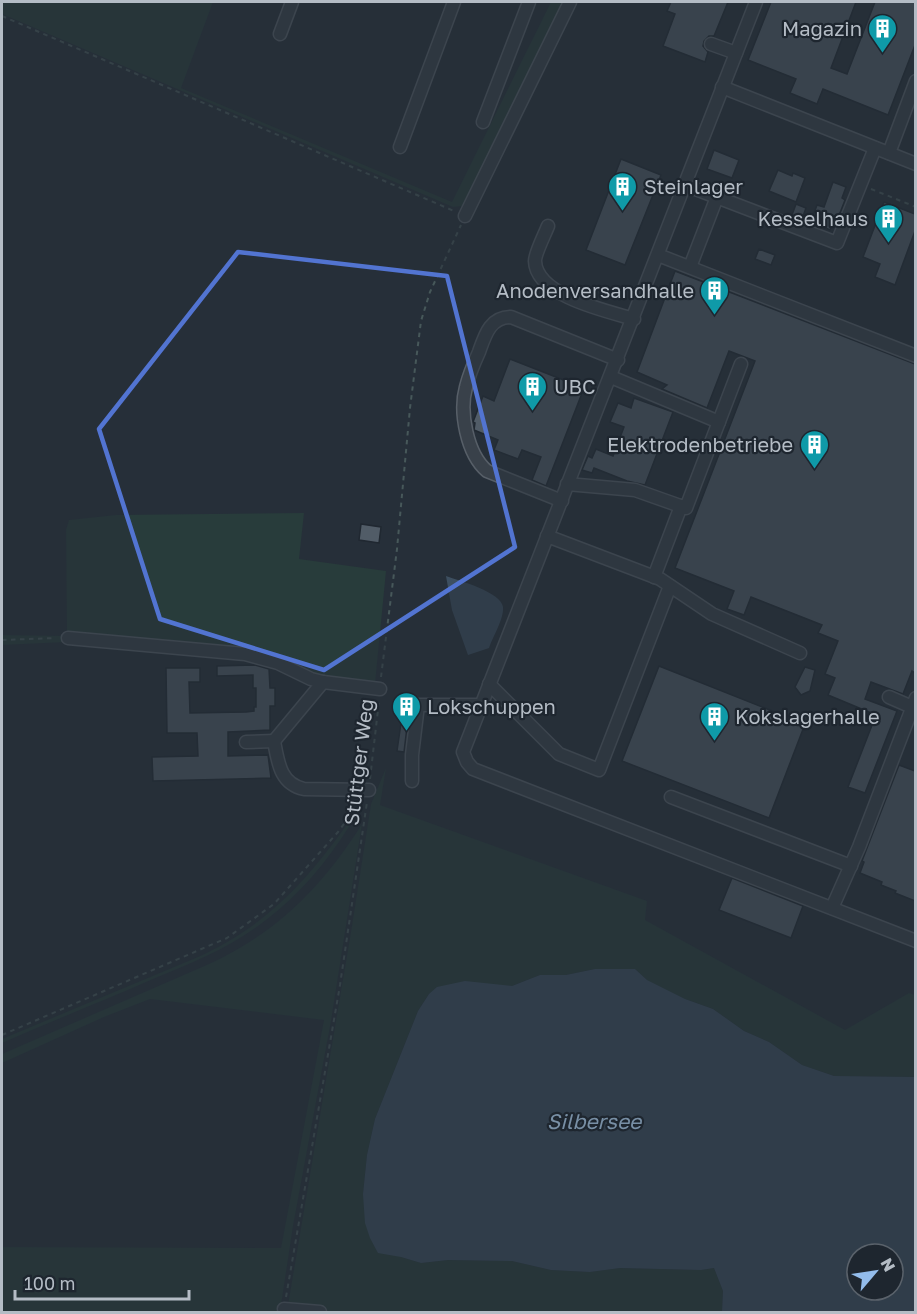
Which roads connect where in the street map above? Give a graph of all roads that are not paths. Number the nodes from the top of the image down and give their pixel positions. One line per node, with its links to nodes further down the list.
1 (292, 2): 6 (lane)
2 (454, 2): 12 (lane)
3 (529, 2): 11 (lane)
4 (570, 2): 18 (lane)
5 (756, 2): 8 (lane)
6 (280, 34)
7 (711, 44): 8 (lane)
8 (736, 53): 10 (lane)
9 (915, 81): 14 (lane)
10 (722, 87): 13 (lane); 16 (lane)
11 (483, 122)
12 (400, 147)
13 (875, 148): 14 (lane); 17 (lane)
14 (889, 153): 15 (lane)
15 (915, 164)
16 (685, 185): 17 (lane); 20 (lane)
17 (717, 197): 21 (lane)
18 (465, 217)
19 (548, 226): 22 (lane)
20 (658, 255): 21 (lane); 22 (lane)
21 (690, 267): 23 (lane)
22 (634, 320): 24 (lane)
23 (915, 356)
24 (618, 360): 26 (lane); 29 (lane)
25 (741, 364): 27 (lane)
26 (611, 377): 27 (lane); 28 (lane)
27 (719, 422): 30 (lane)
28 (567, 484): 29 (lane); 30 (lane)
29 (562, 501): 31 (lane)
30 (681, 506): 32 (lane)
31 (547, 536): 32 (lane); 37 (lane)
32 (654, 577): 33 (lane)
33 (670, 586): 35 (lane); 37 (lane)
34 (68, 638): 36 (lane)
35 (800, 653)
36 (323, 682): 38 (lane); 42 (lane)
37 (489, 684): 41 (lane)
38 (380, 689)
39 (889, 697): 40 (lane)
40 (914, 703): 47 (lane)
41 (481, 705): 44 (lane); 48 (lane)
42 (274, 741): 43 (lane); 45 (lane)
43 (246, 742)
44 (412, 781)
45 (369, 790)
46 (671, 797): 47 (lane)
47 (851, 866): 48 (lane)
48 (832, 908): 49 (lane)
49 (915, 941)
50 (284, 1309): 51 (lane)
51 (321, 1312)

